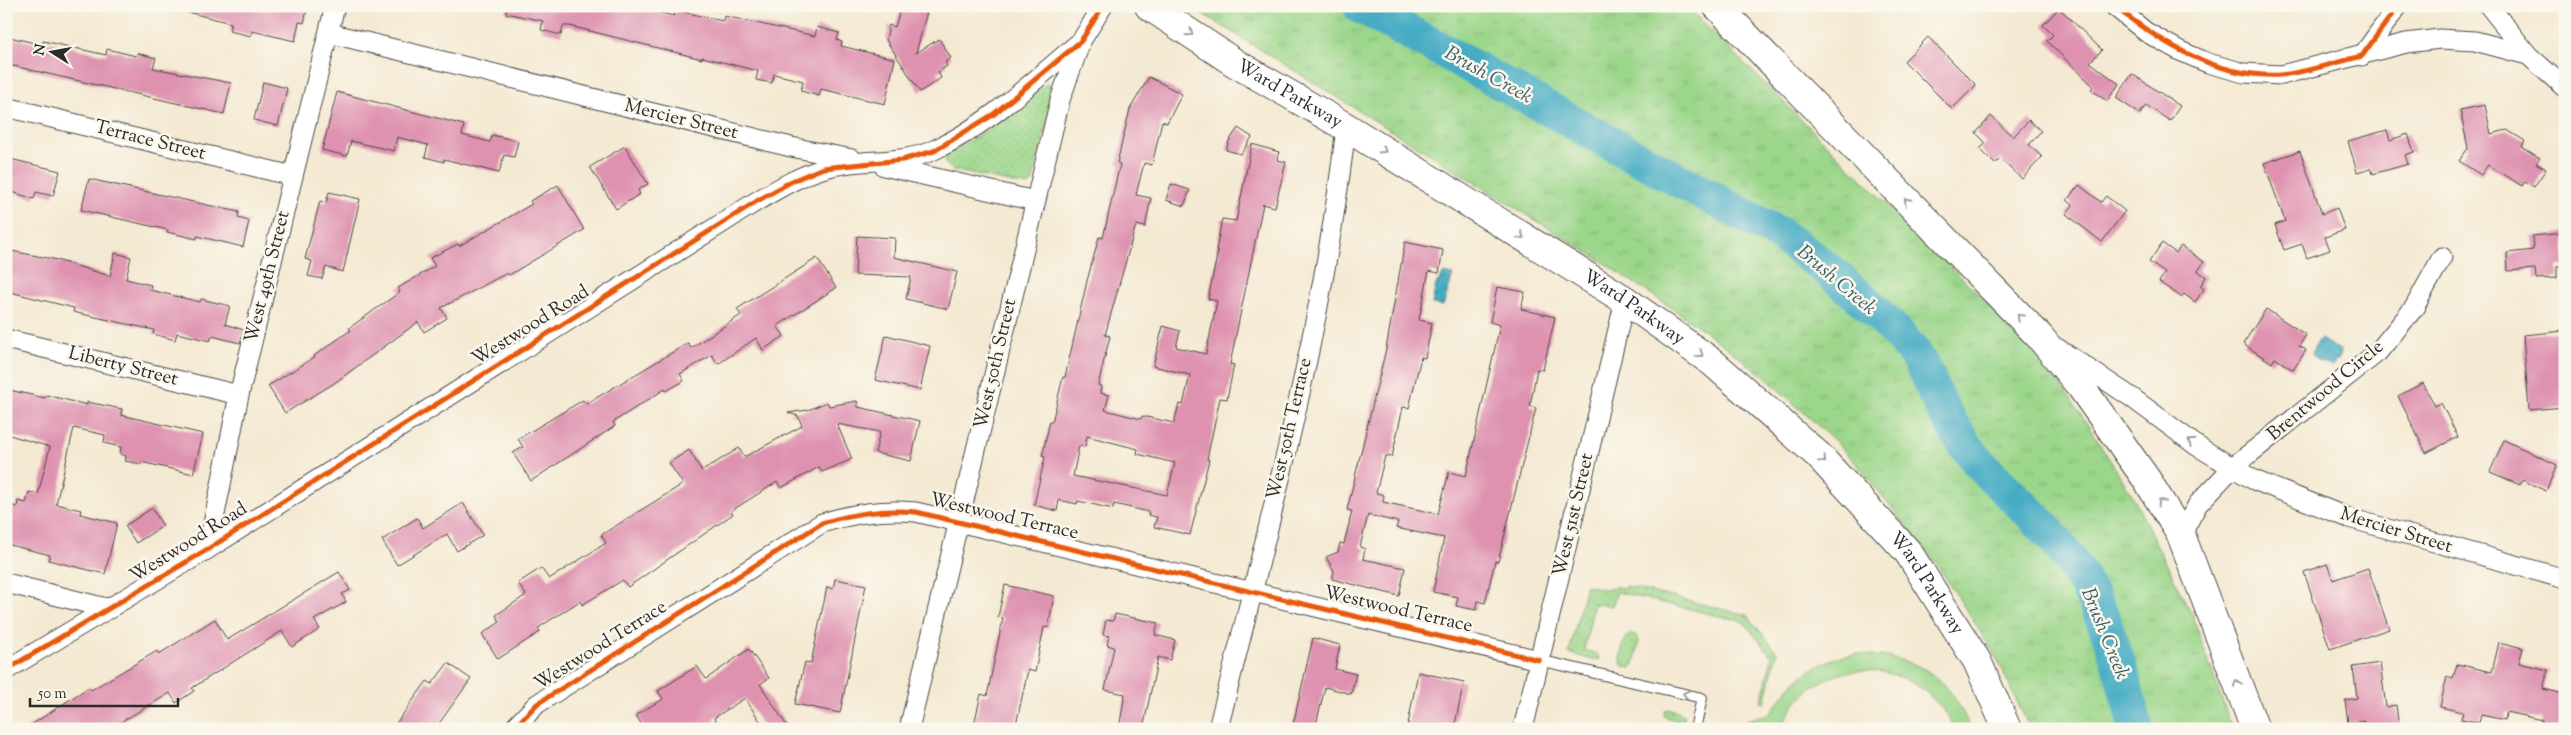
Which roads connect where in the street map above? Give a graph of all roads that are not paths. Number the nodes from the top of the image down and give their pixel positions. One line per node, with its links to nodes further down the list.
1 (335, 6): 8 (street, West 49th Street)
2 (1103, 6): 9 (street, West 50th Street)
3 (1149, 6): 14 (highway, Ward Parkway, one-way to 14)
4 (1716, 6): 20 (highway, one-way to 4)
5 (2114, 6): 11 (street)
6 (2398, 6): 11 (street)
7 (2489, 6): 10 (street)
8 (329, 33): 15 (street, Mercier Street); 16 (street, West 49th Street)
9 (1081, 41): 15 (street, Westwood Road); 17 (street, West 50th Street)
10 (2528, 55): 11 (street); 12 (street)
11 (2362, 56)
12 (2565, 88)
13 (6, 107): 16 (street, Terrace Street)
14 (1346, 127): 19 (highway, Ward Parkway, one-way to 19); 29 (street, West 50th Terrace)
15 (868, 162): 17 (street, Mercier Street); 26 (street, Westwood Road)
16 (294, 176): 22 (street, West 49th Street)
17 (1035, 201): 24 (street, West 50th Street)
18 (2442, 258): 23 (street, Brentwood Circle)
19 (1625, 300): 31 (street, West 51st Street); 38 (highway, Ward Parkway, one-way to 38)
20 (2039, 336): 23 (street, Mercier Street, one-way to 20); 25 (highway, one-way to 20)
21 (6, 339): 22 (street, Liberty Street)
22 (240, 395): 26 (street, West 49th Street)
23 (2234, 466): 25 (street); 27 (street, Mercier Street)
24 (959, 522): 29 (street, Westwood Terrace); 33 (street, Westwood Terrace); 34 (street, West 50th Street)
25 (2182, 535): 39 (highway, one-way to 25)
26 (208, 549): 30 (street, Westwood Road)
27 (2565, 579)
28 (6, 583): 30 (street)
29 (1252, 591): 31 (street, Westwood Terrace); 35 (street, West 50th Terrace)
30 (110, 609): 32 (street, Westwood Road)
31 (1539, 660): 36 (street, West 51st Street); 37 (lane, one-way to 31)
32 (6, 670)
33 (513, 729)
34 (910, 729)
35 (1218, 729)
36 (1523, 729)
37 (1695, 729)
38 (2007, 729)
39 (2254, 729)

